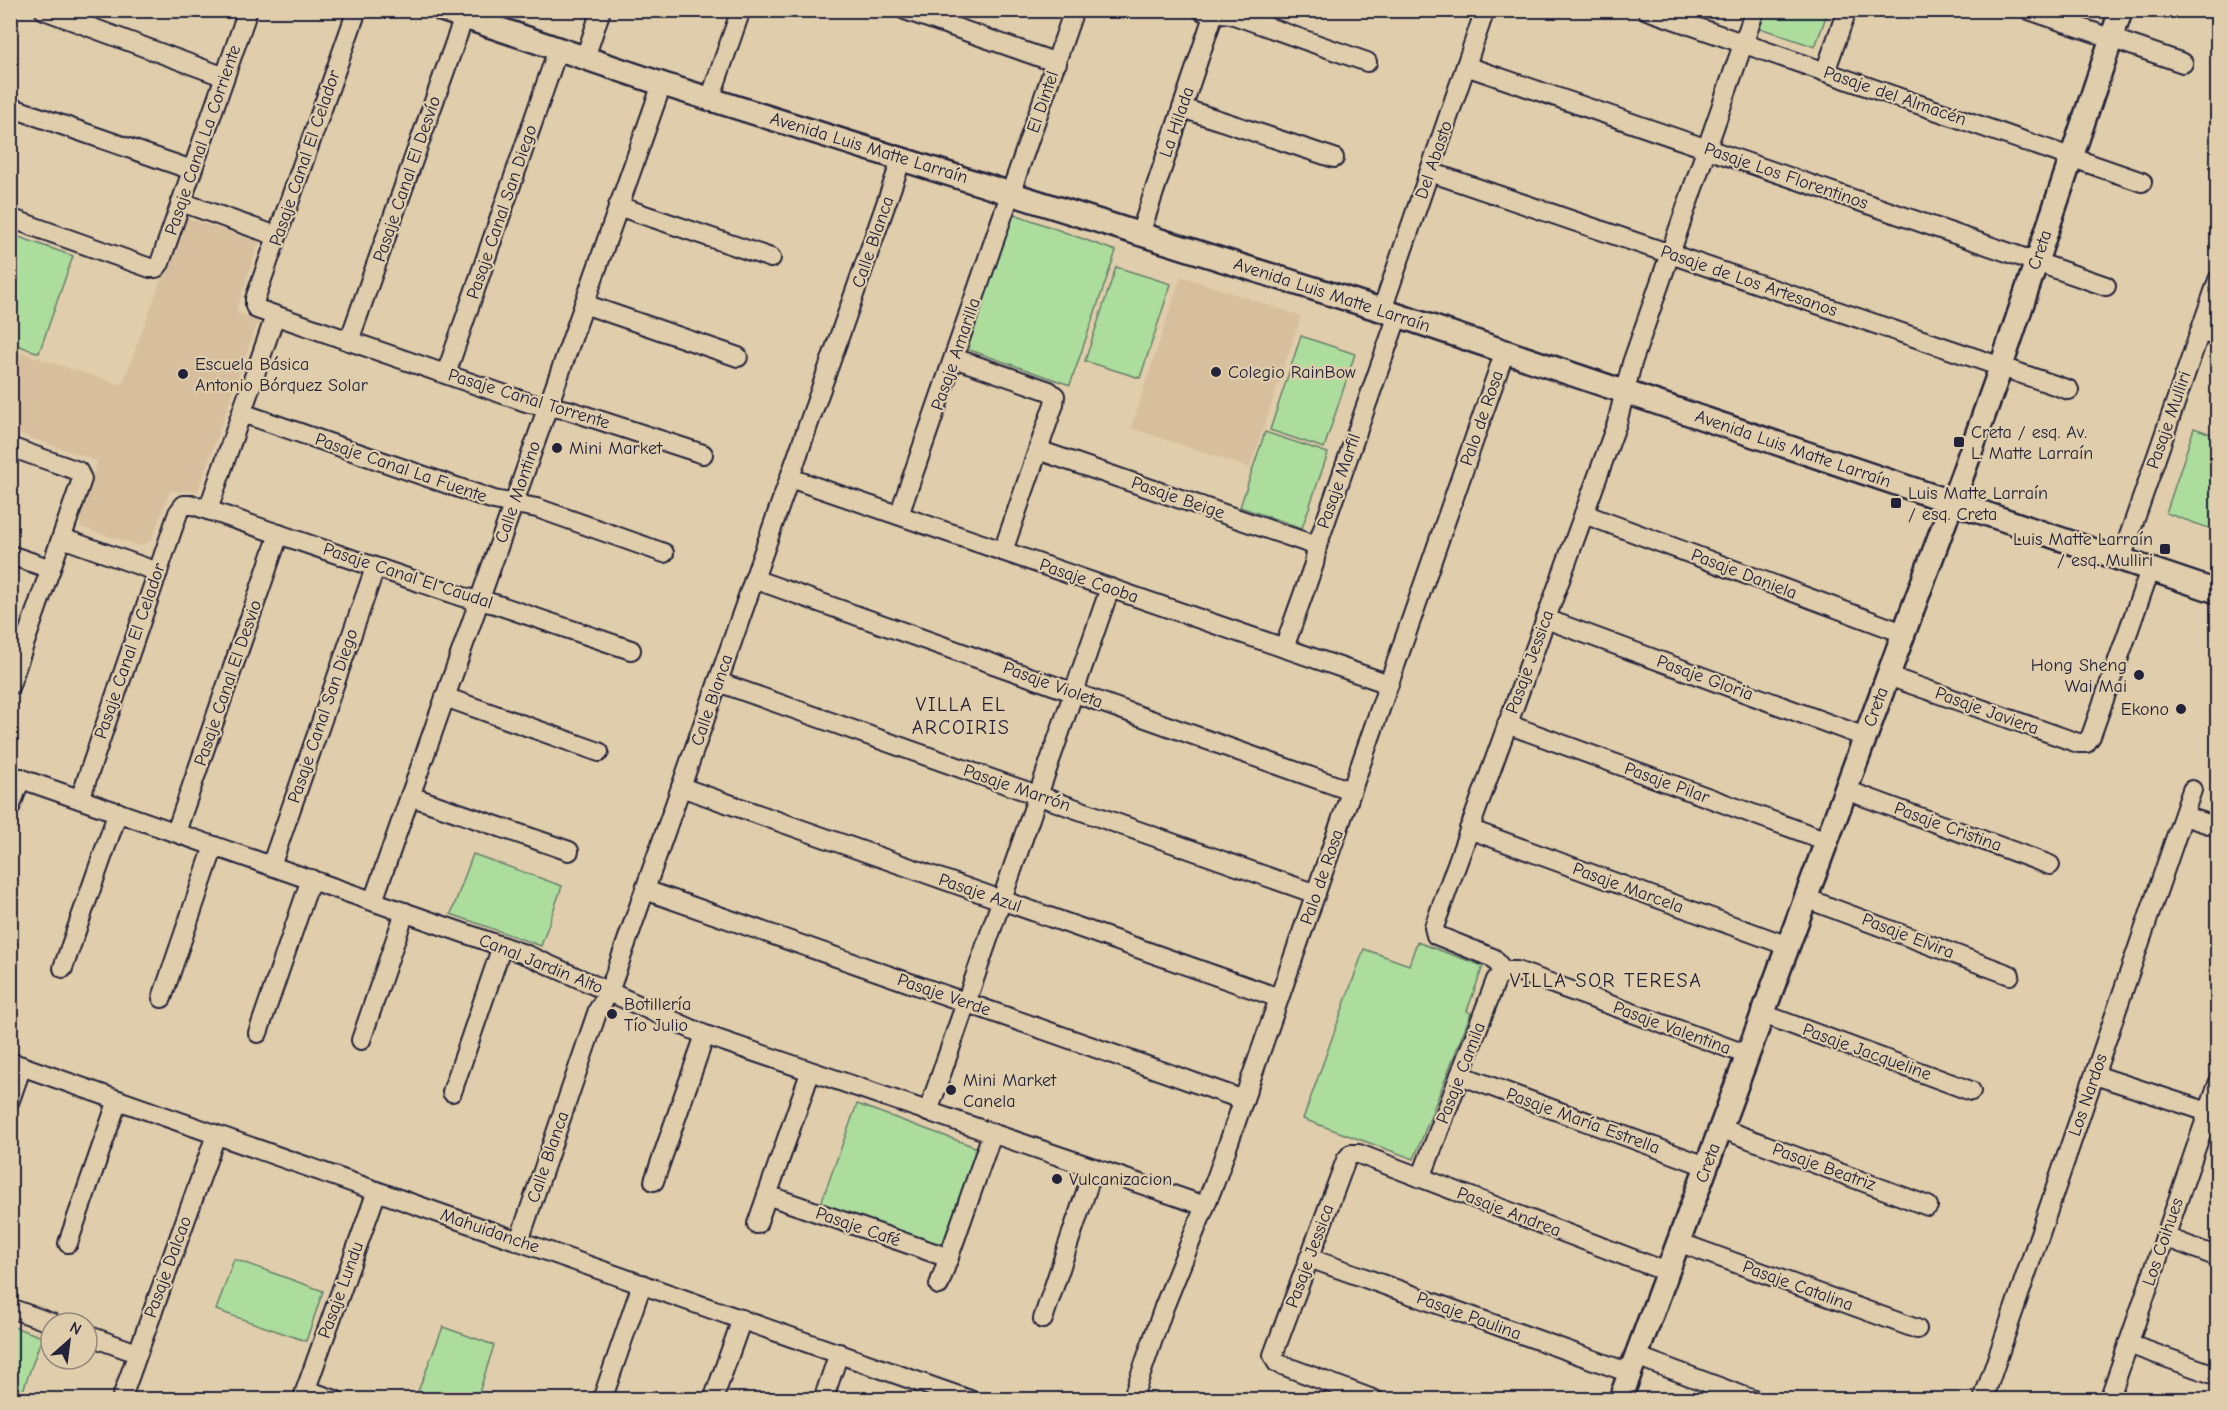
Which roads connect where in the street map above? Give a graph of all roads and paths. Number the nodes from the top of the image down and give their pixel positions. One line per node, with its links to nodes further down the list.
1 (44, 10): 25 (street)
2 (249, 10): 25 (street, Pasaje Canal La Corriente)
3 (357, 10): 42 (street, Pasaje Canal El Celador)
4 (601, 10): 19 (street)
5 (741, 10): 27 (street)
6 (904, 10): 21 (street)
7 (1074, 10): 21 (street, El Dintel)
8 (1485, 10): 23 (street, Del Abasto)
9 (1647, 10): 17 (street, Pasaje del Almacén)
10 (1755, 10): 17 (street, Pasaje Jessica)
11 (1846, 10): 24 (street)
12 (2029, 10): 16 (street)
13 (2121, 10): 16 (street, Creta)
14 (1210, 11): 20 (street); 29 (street, La Hilada)
15 (453, 14): 18 (street, Avenida Luis Matte Larraín); 54 (street, Pasaje Canal El Desvío)
16 (2111, 39): 22 (street); 32 (street, Creta)
17 (1743, 44): 24 (street, Pasaje del Almacén); 30 (street, Pasaje Jessica)
18 (558, 49): 19 (street, Avenida Luis Matte Larraín); 59 (street, Pasaje Canal San Diego)
19 (585, 58): 26 (street, Avenida Luis Matte Larraín)
20 (1367, 62)
21 (1056, 63): 37 (street, El Dintel)
22 (2183, 63)
23 (1466, 66): 30 (street, Pasaje Los Florentinos); 35 (street, Del Abasto)
24 (1825, 72): 32 (street, Pasaje del Almacén)
25 (225, 77): 34 (street, Pasaje Canal La Corriente)
26 (662, 84): 27 (street, Avenida Luis Matte Larraín); 39 (street, Calle Montino)
27 (710, 99): 33 (street, Avenida Luis Matte Larraín)
28 (10, 107): 34 (street)
29 (1182, 108): 31 (street); 41 (street, La Hilada)
30 (1707, 148): 43 (street, Pasaje Jessica); 45 (street, Pasaje Los Florentinos)
31 (1334, 158)
32 (2071, 158): 36 (street, Pasaje del Almacén); 45 (street, Creta)
33 (902, 159): 37 (street, Avenida Luis Matte Larraín); 67 (street, Calle Blanca)
34 (192, 170): 38 (street, Pasaje Canal La Corriente)
35 (1430, 172): 43 (street, Pasaje de Los Artesanos); 50 (street, Del Abasto)
36 (2142, 182)
37 (1012, 193): 41 (street, Avenida Luis Matte Larraín); 57 (street, Pasaje Amarilla)
38 (181, 202): 40 (street, Pasaje Canal La Corriente); 42 (street)
39 (618, 206): 44 (street); 48 (street, Calle Montino)
40 (11, 221)
41 (1140, 234): 50 (street, Avenida Luis Matte Larraín)
42 (277, 236): 49 (street, Pasaje Canal El Celador)
43 (1670, 254): 58 (street, Pasaje de Los Artesanos); 61 (street, Pasaje Jessica)
44 (771, 258)
45 (2036, 262): 47 (street, Pasaje Los Florentinos); 58 (street, Creta)
46 (2217, 280): 52 (street, Pasaje Mulliri)
47 (2106, 286)
48 (584, 304): 56 (street); 62 (street, Calle Montino)
49 (255, 306): 51 (street, Pasaje Canal Torrente)
50 (1390, 312): 55 (street, Avenida Luis Matte Larraín); 76 (street, Pasaje Marfil)
51 (275, 316): 54 (street, Pasaje Canal Torrente); 63 (street)
52 (2200, 331): 53 (street); 80 (street, Pasaje Mulliri)
53 (2217, 338)
54 (350, 342): 59 (street, Pasaje Canal Torrente)
55 (1505, 351): 61 (street, Avenida Luis Matte Larraín); 96 (street, Palo de Rosa)
56 (738, 357)
57 (954, 358): 65 (street); 73 (street, Pasaje Amarilla)
58 (2001, 367): 60 (street, Pasaje de Los Artesanos); 68 (street, Creta)
59 (446, 374): 62 (street, Pasaje Canal Torrente)
60 (2069, 390)
61 (1625, 392): 68 (street, Avenida Luis Matte Larraín); 72 (street, Pasaje Jessica)
62 (548, 406): 66 (street, Pasaje Canal Torrente); 69 (street, Calle Montino)
63 (242, 413): 69 (street, Pasaje Canal La Fuente); 71 (street)
64 (10, 447): 75 (street)
65 (1038, 450): 76 (street, Pasaje Beige); 77 (street)
66 (703, 454)
67 (790, 478): 73 (street, Pasaje Caoba); 85 (street, Calle Blanca)
68 (1952, 503): 80 (street, Avenida Luis Matte Larraín); 90 (street, Creta)
69 (514, 504): 78 (street, Pasaje Canal La Fuente); 88 (street, Calle Montino)
70 (184, 505): 71 (street, Pasaje Canal El Caudal); 84 (street, Pasaje Canal El Celador)
71 (208, 510): 74 (street, Pasaje Canal El Caudal)
72 (1584, 514): 89 (street, Pasaje Jessica); 90 (street, Pasaje Daniela)
73 (899, 515): 77 (street, Pasaje Caoba)
74 (279, 534): 81 (street, Pasaje Canal El Caudal); 115 (street, Pasaje Canal El Desvio)
75 (62, 537): 82 (street); 84 (street)
76 (1317, 546): 91 (street, Pasaje Marfil)
77 (1003, 551): 86 (street, Pasaje Caoba)
78 (664, 553)
79 (10, 555): 82 (street)
80 (2121, 560): 83 (street, Avenida Luis Matte Larraín)
81 (375, 567): 88 (street, Pasaje Canal El Caudal); 120 (street, Pasaje Canal San Diego)
82 (51, 569): 93 (street)
83 (2150, 570): 87 (street, Avenida Luis Matte Larraín); 94 (street, Pasaje Javiera)
84 (158, 572): 109 (street, Pasaje Canal El Celador)
85 (754, 579): 95 (street, Calle Blanca); 97 (street, Pasaje Violeta)
86 (1110, 588): 91 (street, Pasaje Caoba); 97 (street)
87 (2217, 592)
88 (480, 601): 92 (street, Pasaje Canal El Caudal); 98 (street, Calle Montino)
89 (1546, 619): 99 (street, Pasaje Jessica); 100 (street, Pasaje Gloria)
90 (1903, 633): 94 (street, Creta)
91 (1284, 648): 96 (street, Pasaje Caoba)
92 (631, 650)
93 (12, 673)
94 (1888, 676): 100 (street, Creta)
95 (718, 682): 103 (street, Calle Blanca); 107 (street, Pasaje Marrón)
96 (1389, 684): 106 (street, Palo de Rosa)
97 (1074, 693): 106 (street, Pasaje Violeta); 107 (street)
98 (446, 698): 101 (street); 108 (street, Calle Montino)
99 (1507, 724): 114 (street, Pasaje Jessica); 116 (street, Pasaje Pilar)
100 (1865, 737): 104 (street, Creta)
101 (599, 752)
102 (16, 776): 109 (street, Canal Jardin Alto); 110 (street)
103 (681, 787): 122 (street, Calle Blanca); 125 (street, Pasaje Azul)
104 (1846, 790): 116 (street, Creta); 119 (street, Pasaje Cristina)
105 (2192, 790): 112 (street, Los Nardos)
106 (1351, 791): 123 (street, Palo de Rosa)
107 (1038, 795): 123 (street, Pasaje Marrón); 125 (street)
108 (411, 796): 118 (street); 126 (street, Calle Montino)
109 (80, 799): 111 (street, Canal Jardin Alto)
110 (10, 808)
111 (118, 812): 115 (street, Canal Jardin Alto); 131 (street)
112 (2184, 816): 113 (street); 145 (street, Los Nardos)
113 (2217, 827)
114 (1469, 830): 128 (street, Pasaje Jessica); 130 (street, Pasaje Marcela)
115 (176, 832): 117 (street, Canal Jardin Alto)
116 (1827, 841): 124 (street, Creta)
117 (214, 846): 120 (street, Canal Jardin Alto); 135 (street)
118 (569, 851)
119 (2050, 865)
120 (272, 866): 121 (street, Canal Jardin Alto)
121 (311, 879): 126 (street, Canal Jardin Alto); 139 (street)
122 (645, 890): 134 (street, Calle Blanca); 137 (street, Pasaje Verde)
123 (1316, 894): 136 (street, Palo de Rosa)
124 (1805, 898): 130 (street, Creta); 133 (street, Pasaje Elvira)
125 (1002, 900): 136 (street, Pasaje Azul); 137 (street)
126 (374, 901): 127 (street, Canal Jardin Alto)
127 (405, 912): 129 (street, Canal Jardin Alto); 141 (street)
128 (1434, 932): 132 (street, Pasaje Valentina)
129 (502, 946): 134 (street, Canal Jardin Alto); 149 (street)
130 (1788, 946): 138 (street, Creta)
131 (63, 968)
132 (1504, 971): 142 (street, Pasaje Valentina); 146 (street, Pasaje Camila)
133 (2010, 975)
134 (609, 992): 140 (street, Canal Jardin Alto); 169 (street, Calle Blanca)
135 (162, 998)
136 (1279, 998): 152 (street, Palo de Rosa)
137 (966, 1003): 152 (street, Pasaje Verde); 153 (street)
138 (1763, 1014): 142 (street, Creta); 148 (street, Pasaje Jacqueline)
139 (258, 1033)
140 (705, 1035): 144 (street, Canal Jardin Alto); 162 (street)
141 (361, 1040)
142 (1748, 1055): 155 (street, Creta)
143 (16, 1064): 150 (street); 151 (street, Mahuidanche)
144 (810, 1073): 153 (street, Canal Jardin Alto); 164 (street)
145 (2095, 1075): 154 (street); 201 (street, Los Nardos)
146 (1460, 1076): 159 (street, Pasaje María Estrella); 161 (street, Pasaje Camila)
147 (2217, 1084): 154 (street, Los Coihues)
148 (1971, 1091)
149 (452, 1092)
150 (10, 1100)
151 (118, 1100): 157 (street, Mahuidanche); 171 (street)
152 (1244, 1100): 165 (street, Palo de Rosa)
153 (928, 1112): 156 (street, Canal Jardin Alto)
154 (2210, 1122): 168 (street, Los Coihues)
155 (1720, 1128): 159 (street, Creta); 166 (street, Pasaje Beatriz)
156 (992, 1134): 160 (street, Canal Jardin Alto); 173 (street)
157 (216, 1135): 163 (street, Mahuidanche); 185 (street, Pasaje Dalcao)
158 (1351, 1154): 161 (street, Pasaje Andrea); 174 (street, Pasaje Jessica)
159 (1706, 1166): 170 (street, Creta)
160 (1094, 1168): 165 (street, Canal Jardin Alto); 181 (street)
161 (1421, 1178): 175 (street, Pasaje Andrea)
162 (654, 1181)
163 (376, 1191): 169 (street, Mahuidanche); 189 (street, Pasaje Lundu)
164 (767, 1195): 167 (street); 173 (street, Pasaje Café)
165 (1204, 1206): 197 (street, Palo de Rosa)
166 (1928, 1206)
167 (757, 1224)
168 (2164, 1238): 172 (street); 184 (street, Los Coihues)
169 (519, 1241): 176 (street, Mahuidanche)
170 (1678, 1242): 175 (street, Creta); 182 (street, Pasaje Catalina)
171 (68, 1243)
172 (2217, 1257)
173 (949, 1258): 177 (street)
174 (1309, 1258): 187 (street, Pasaje Paulina); 198 (street, Pasaje Jessica)
175 (1667, 1272): 187 (street, Creta)
176 (642, 1284): 180 (street, Mahuidanche); 193 (street)
177 (939, 1285)
178 (10, 1308): 179 (street)
179 (39, 1318)
180 (742, 1319): 186 (street, Mahuidanche); 194 (street)
181 (1043, 1319)
182 (1917, 1329)
183 (99, 1339): 185 (street)
184 (2128, 1344): 188 (street); 202 (street, Los Coihues)
185 (137, 1353): 191 (street, Pasaje Dalcao)
186 (839, 1353): 190 (street, Mahuidanche); 195 (street)
187 (1633, 1365): 199 (street, Creta); 200 (street, Pasaje Paulina)
188 (2217, 1376)
189 (304, 1395): 192 (street)
190 (948, 1396): 196 (street, Mahuidanche)
191 (121, 1400)
192 (335, 1400)
193 (602, 1400)
194 (713, 1400)
195 (823, 1400)
196 (970, 1400)
197 (1132, 1400)
198 (1375, 1400)
199 (1620, 1400)
200 (1754, 1400)
201 (1983, 1400)
202 (2109, 1400)

